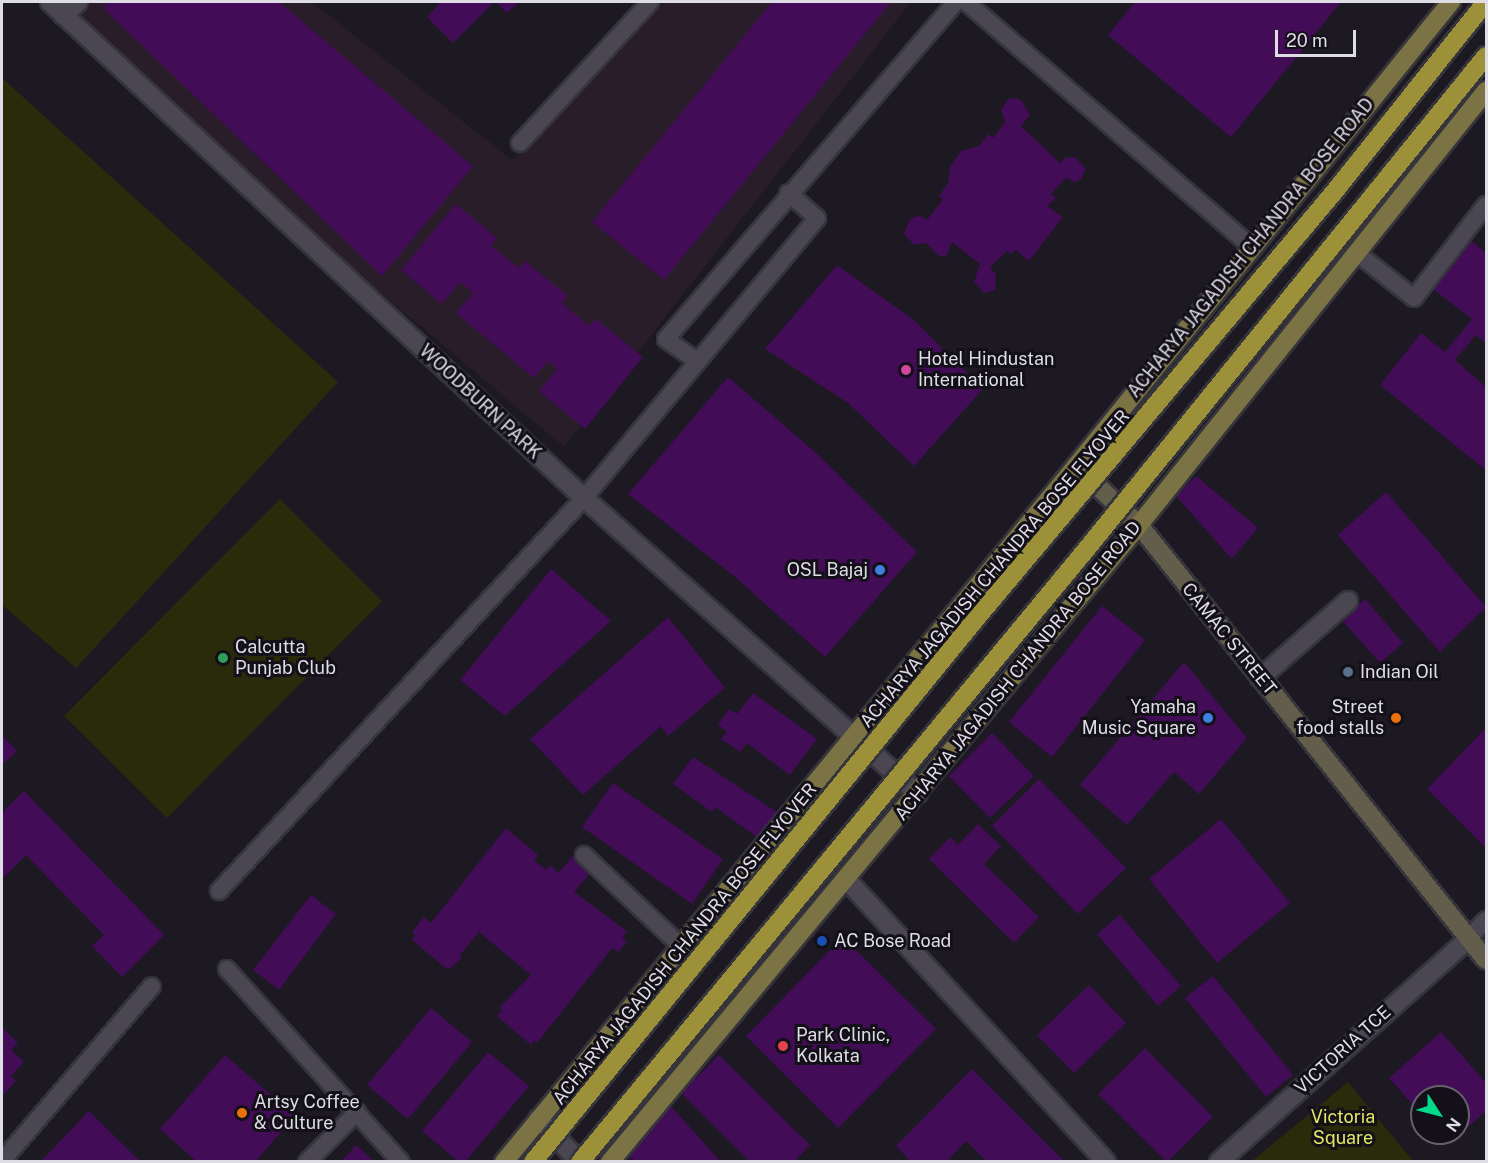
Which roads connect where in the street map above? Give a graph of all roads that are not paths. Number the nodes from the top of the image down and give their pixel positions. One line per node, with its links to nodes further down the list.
1 (50, 2): 8 (street, WOODBURN PARK)
2 (78, 2): 8 (street)
3 (650, 2): 11 (lane)
4 (956, 2): 12 (lane)
5 (966, 2): 14 (lane)
6 (1451, 2): 14 (main road, ACHARYA JAGADISH CHANDRA BOSE ROAD)
7 (1486, 2): 39 (highway, ACHARYA JAGADISH CHANDRA BOSE FLYOVER, bridge)
8 (63, 15): 18 (street, WOODBURN PARK)
9 (1486, 56): 40 (highway, bridge)
10 (1486, 91): 15 (main road, ACHARYA JAGADISH CHANDRA BOSE ROAD)
11 (520, 143)
12 (788, 193): 16 (lane); 16 (lane)
13 (1486, 205): 15 (lane)
14 (1251, 246): 17 (main road, ACHARYA JAGADISH CHANDRA BOSE ROAD)
15 (1358, 254): 19 (main road, ACHARYA JAGADISH CHANDRA BOSE ROAD)
16 (697, 361): 18 (lane)
17 (1076, 466): 19 (main road, CAMAC STREET); 22 (main road, ACHARYA JAGADISH CHANDRA BOSE ROAD)
18 (584, 498): 22 (street, WOODBURN PARK); 26 (lane)
19 (1139, 525): 21 (main road, CAMAC STREET); 23 (main road, ACHARYA JAGADISH CHANDRA BOSE ROAD)
20 (1348, 601): 21 (street)
21 (1260, 678): 28 (main road, CAMAC STREET)
22 (852, 736): 23 (street, WOODBURN PARK); 29 (main road, ACHARYA JAGADISH CHANDRA BOSE ROAD)
23 (918, 794): 25 (main road, ACHARYA JAGADISH CHANDRA BOSE ROAD)
24 (584, 855): 29 (lane)
25 (847, 880): 41 (main road, ACHARYA JAGADISH CHANDRA BOSE ROAD); 42 (street)
26 (219, 891)
27 (1486, 920): 28 (lane)
28 (1468, 939): 30 (main road, CAMAC STREET); 43 (street, VICTORIA TCE)
29 (681, 946): 34 (main road, ACHARYA JAGADISH CHANDRA BOSE ROAD)
30 (1486, 960)
31 (227, 969): 33 (lane)
32 (152, 986): 35 (lane)
33 (357, 1112): 36 (lane); 37 (lane)
34 (538, 1119): 38 (main road, ACHARYA JAGADISH CHANDRA BOSE ROAD); 40 (street)
35 (2, 1161)
36 (307, 1161)
37 (401, 1161)
38 (504, 1161)
39 (533, 1161)
40 (580, 1161)
41 (610, 1161)
42 (1106, 1161)
43 (1219, 1161)

